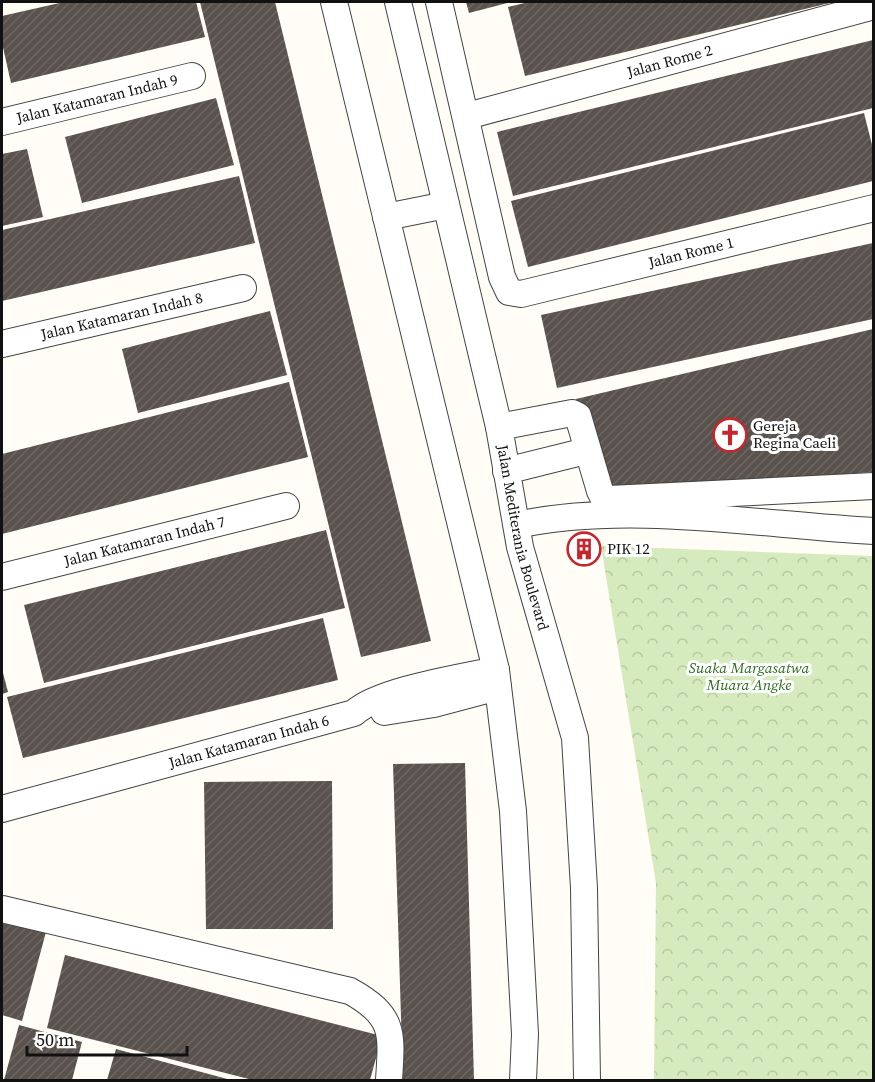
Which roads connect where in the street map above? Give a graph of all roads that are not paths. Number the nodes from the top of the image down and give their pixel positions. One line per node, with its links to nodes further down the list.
1 (334, 2): 10 (street)
2 (398, 2): 8 (street, Jalan Mediterania Boulevard)
3 (439, 2): 6 (street)
4 (873, 6): 6 (street, Jalan Rome 2)
5 (192, 76): 7 (street, Jalan Katamaran Indah 9)
6 (467, 116): 9 (street, Jalan Rome 1)
7 (2, 122)
8 (446, 205): 10 (street); 13 (street, Jalan Mediterania Boulevard)
9 (873, 208)
10 (386, 217): 21 (street)
11 (243, 288): 12 (street, Jalan Katamaran Indah 8)
12 (2, 344)
13 (499, 427): 14 (street); 15 (street, Jalan Mediterania Boulevard)
14 (586, 451): 15 (street); 16 (street)
15 (506, 471): 18 (street, Jalan Mediterania Boulevard)
16 (873, 486)
17 (286, 506): 20 (street, Jalan Katamaran Indah 7)
18 (517, 525): 19 (street); 26 (street, Jalan Mediterania Boulevard)
19 (873, 531)
20 (2, 577)
21 (497, 679): 22 (street, Jalan Katamaran Indah 6); 25 (street)
22 (2, 809)
23 (2, 909): 24 (street)
24 (389, 1080)
25 (523, 1080)
26 (587, 1080)

